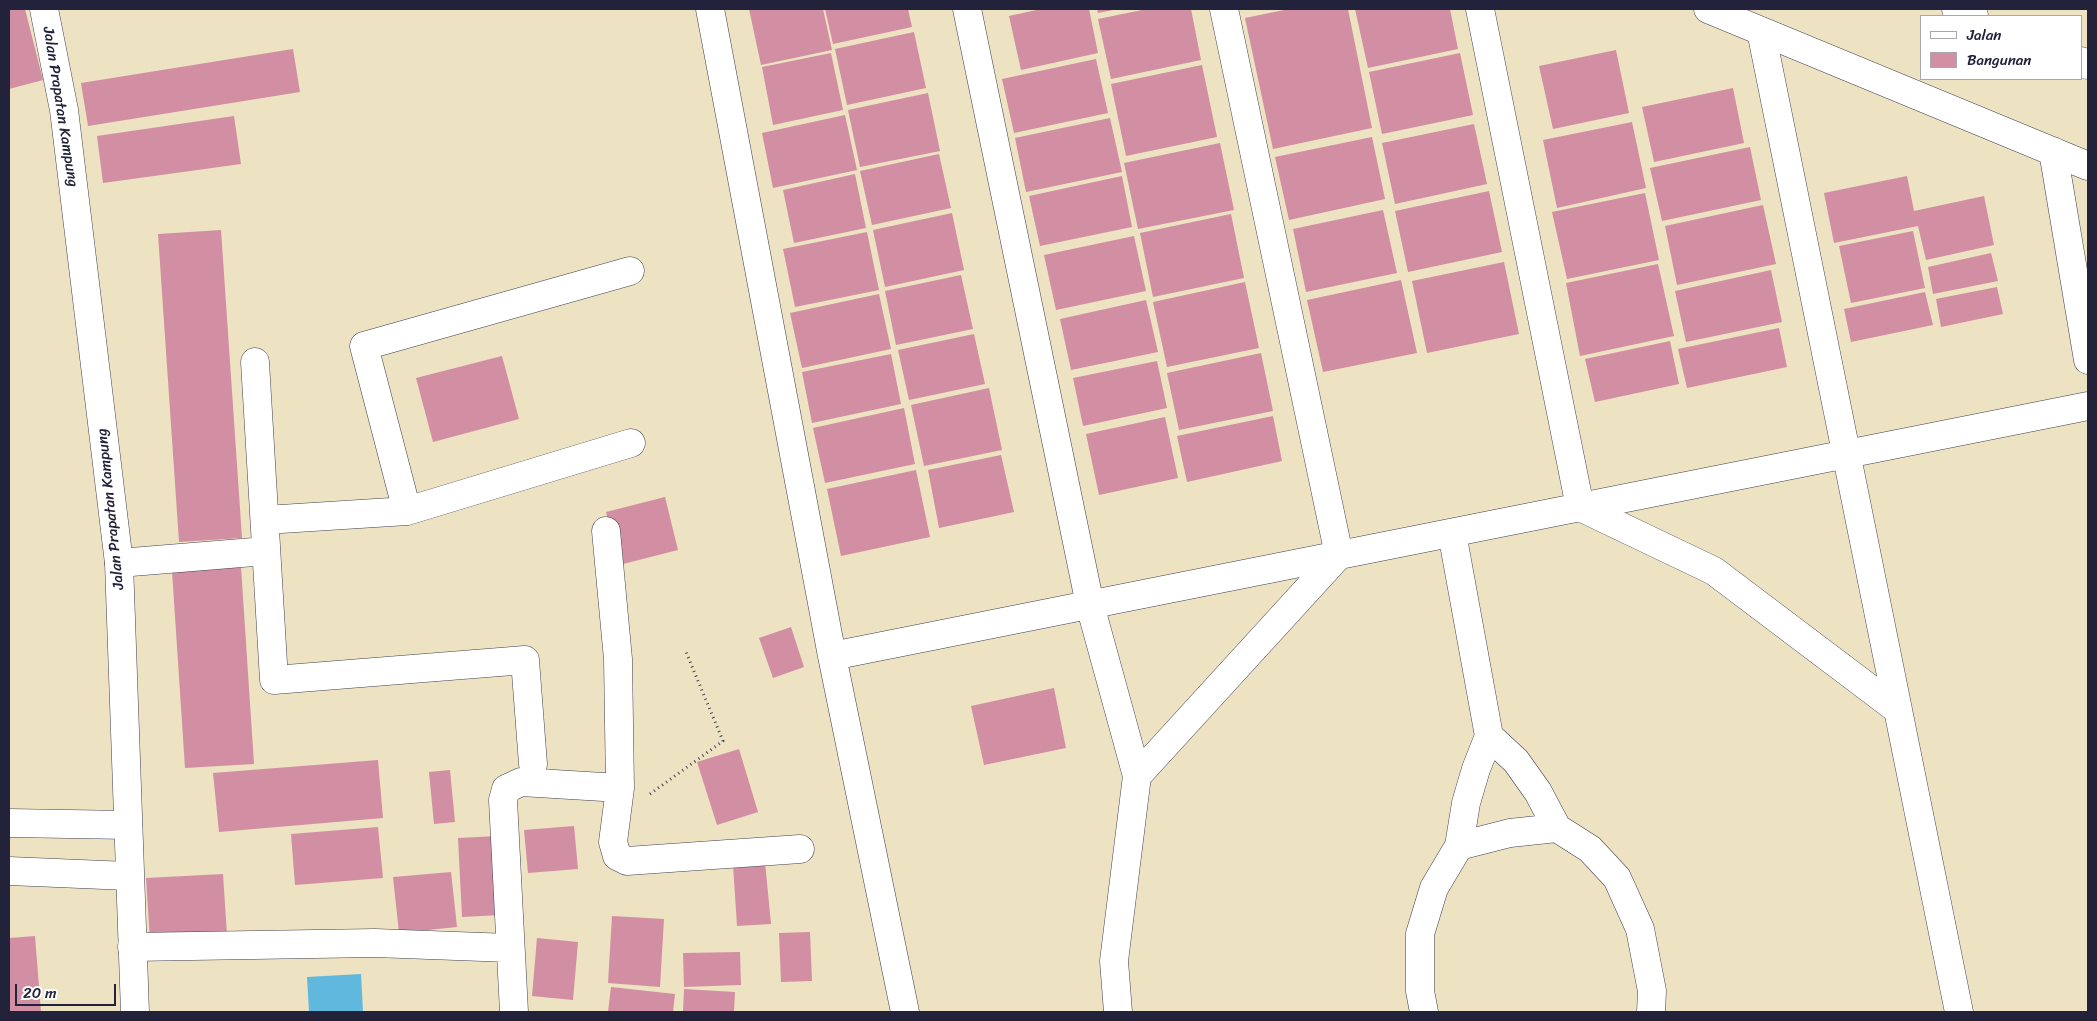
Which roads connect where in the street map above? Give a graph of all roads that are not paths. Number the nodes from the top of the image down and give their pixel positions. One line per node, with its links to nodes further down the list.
1 (44, 9): 25 (street, Jalan Prapatan Kampung)
2 (710, 9): 27 (street)
3 (968, 9): 26 (street)
4 (1224, 9): 24 (street)
5 (1480, 9): 18 (street)
6 (1708, 9): 9 (street)
7 (1956, 9): 8 (street)
8 (1971, 15)
9 (1761, 31): 10 (street); 17 (street)
10 (2053, 151): 11 (street); 13 (street)
11 (2088, 166)
12 (630, 271): 19 (street)
13 (2088, 360)
14 (255, 362): 20 (street)
15 (2088, 406): 17 (street)
16 (631, 443): 19 (street)
17 (1846, 454): 18 (street); 28 (street)
18 (1580, 507): 22 (street); 28 (street)
19 (407, 511): 20 (street)
20 (264, 520): 23 (street)
21 (606, 530): 32 (street)
22 (1452, 533): 24 (street); 29 (street)
23 (266, 551): 25 (street); 30 (street)
24 (1339, 556): 26 (street); 31 (street)
25 (119, 563): 34 (street, Jalan Prapatan Kampung)
26 (1090, 605): 27 (street); 31 (street)
27 (832, 656): 45 (street)
28 (1898, 710): 42 (street)
29 (1489, 736): 35 (street); 36 (street)
30 (533, 764)
31 (1137, 776): 46 (street)
32 (620, 788): 37 (street); 41 (street)
33 (9, 822): 34 (street)
34 (128, 825): 39 (street, Jalan Prapatan Kampung)
35 (1558, 828): 36 (street); 48 (street)
36 (1460, 846): 47 (street)
37 (800, 849)
38 (9, 871): 39 (street)
39 (128, 876): 40 (street, Jalan Prapatan Kampung)
40 (132, 947): 41 (street); 43 (street, Jalan Prapatan Kampung)
41 (510, 948): 44 (street)
42 (1956, 1007)
43 (135, 1012)
44 (514, 1012)
45 (905, 1012)
46 (1118, 1012)
47 (1424, 1012)
48 (1650, 1012)

